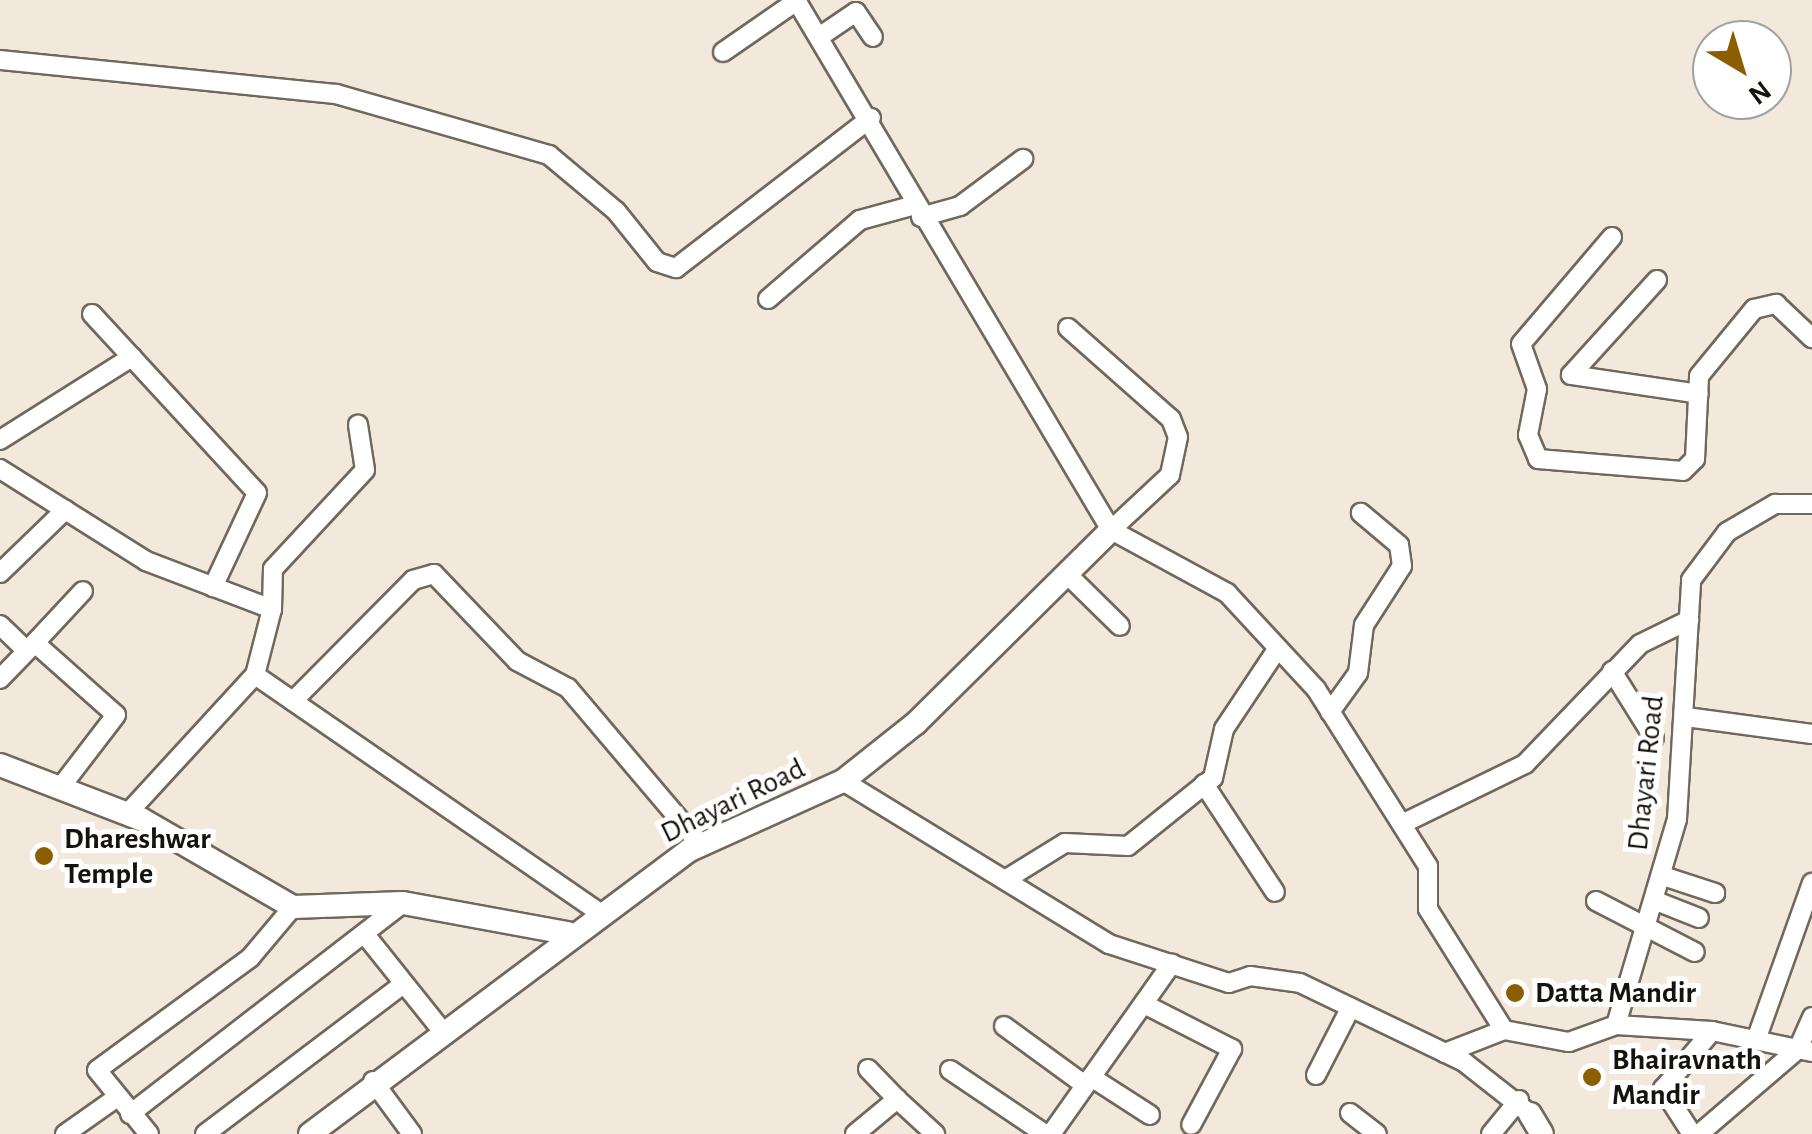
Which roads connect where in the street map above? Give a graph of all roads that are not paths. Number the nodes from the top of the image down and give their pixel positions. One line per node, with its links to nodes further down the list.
1 (797, 0): 3 (street); 5 (street)
2 (852, 6): 3 (street); 4 (street)
3 (822, 35): 7 (street)
4 (873, 36)
5 (723, 52)
6 (0, 60): 7 (street)
7 (871, 118): 9 (street)
8 (1024, 160): 9 (street)
9 (918, 211): 12 (street); 26 (street)
10 (1612, 237): 18 (street)
11 (1656, 280): 17 (street)
12 (768, 298)
13 (92, 314): 16 (street)
14 (1068, 328): 26 (street)
15 (1812, 338): 19 (street)
16 (132, 357): 21 (street); 29 (street)
17 (1571, 375): 18 (street); 19 (street)
18 (1537, 388): 19 (street)
19 (1699, 394)
20 (358, 425): 31 (street)
21 (0, 440)
22 (0, 469): 24 (street)
23 (1812, 504): 32 (street, Dhayari Road)
24 (66, 510): 27 (street); 29 (street)
25 (1361, 514): 41 (street)
26 (1111, 530): 28 (street, Dhayari Road); 36 (street)
27 (0, 572)
28 (1066, 574): 34 (street); 46 (street, Dhayari Road)
29 (214, 587): 31 (street)
30 (84, 591): 35 (street)
31 (272, 609): 38 (street)
32 (1688, 620): 37 (street); 42 (street, Dhayari Road)
33 (0, 625): 35 (street)
34 (1120, 626)
35 (31, 647): 39 (street); 48 (street)
36 (1278, 648): 41 (street); 47 (street)
37 (1612, 672): 44 (street); 50 (street)
38 (254, 674): 40 (street); 49 (street)
39 (0, 679)
40 (293, 701): 51 (street); 61 (street)
41 (1330, 712): 50 (street)
42 (1686, 717): 43 (street); 52 (street, Dhayari Road)
43 (1812, 734)
44 (1654, 738)
45 (0, 765): 48 (street)
46 (843, 781): 51 (street, Dhayari Road); 53 (street)
47 (1204, 784): 53 (street); 55 (street)
48 (60, 788): 49 (street)
49 (127, 814): 60 (street)
50 (1402, 824): 75 (street)
51 (701, 845): 61 (street, Dhayari Road)
52 (1664, 876): 56 (street); 58 (street, Dhayari Road)
53 (1005, 880): 67 (street)
54 (1812, 883): 77 (street)
55 (1275, 892)
56 (1714, 894)
57 (1596, 901): 63 (street)
58 (1656, 901): 62 (street); 63 (street, Dhayari Road)
59 (403, 903): 60 (street); 64 (street); 65 (street)
60 (293, 907): 85 (street)
61 (598, 912): 64 (street, Dhayari Road)
62 (1699, 918)
63 (1646, 932): 66 (street); 73 (street, Dhayari Road)
64 (567, 933): 74 (street, Dhayari Road)
65 (367, 936): 68 (street); 88 (street)
66 (1695, 952)
67 (1172, 963): 69 (street); 70 (street)
68 (401, 986): 74 (street); 94 (street)
69 (1144, 1004): 84 (street); 91 (street)
70 (1351, 1006): 79 (street); 82 (street)
71 (1812, 1017): 78 (street)
72 (1004, 1026): 84 (street)
73 (1616, 1026): 75 (street); 76 (street)
74 (440, 1028): 83 (street, Dhayari Road)
75 (1504, 1030): 79 (street)
76 (1712, 1031): 77 (street); 102 (street)
77 (1756, 1040): 78 (street)
78 (1805, 1051): 102 (street)
79 (1445, 1054): 90 (street)
80 (868, 1069): 86 (street)
81 (950, 1070): 99 (street)
82 (1316, 1075)
83 (372, 1081): 95 (street, Dhayari Road); 96 (street)
84 (1088, 1081): 89 (street); 99 (street)
85 (116, 1098): 88 (street); 92 (street)
86 (897, 1098): 97 (street); 98 (street)
87 (1350, 1113): 100 (street)
88 (130, 1114): 93 (street)
89 (1150, 1115)
90 (1530, 1116): 101 (street)
91 (1190, 1125)
92 (65, 1134)
93 (149, 1134)
94 (205, 1134)
95 (310, 1134)
96 (412, 1134)
97 (855, 1134)
98 (935, 1134)
99 (1048, 1134)
100 (1378, 1134)
101 (1490, 1134)
102 (1695, 1134)

